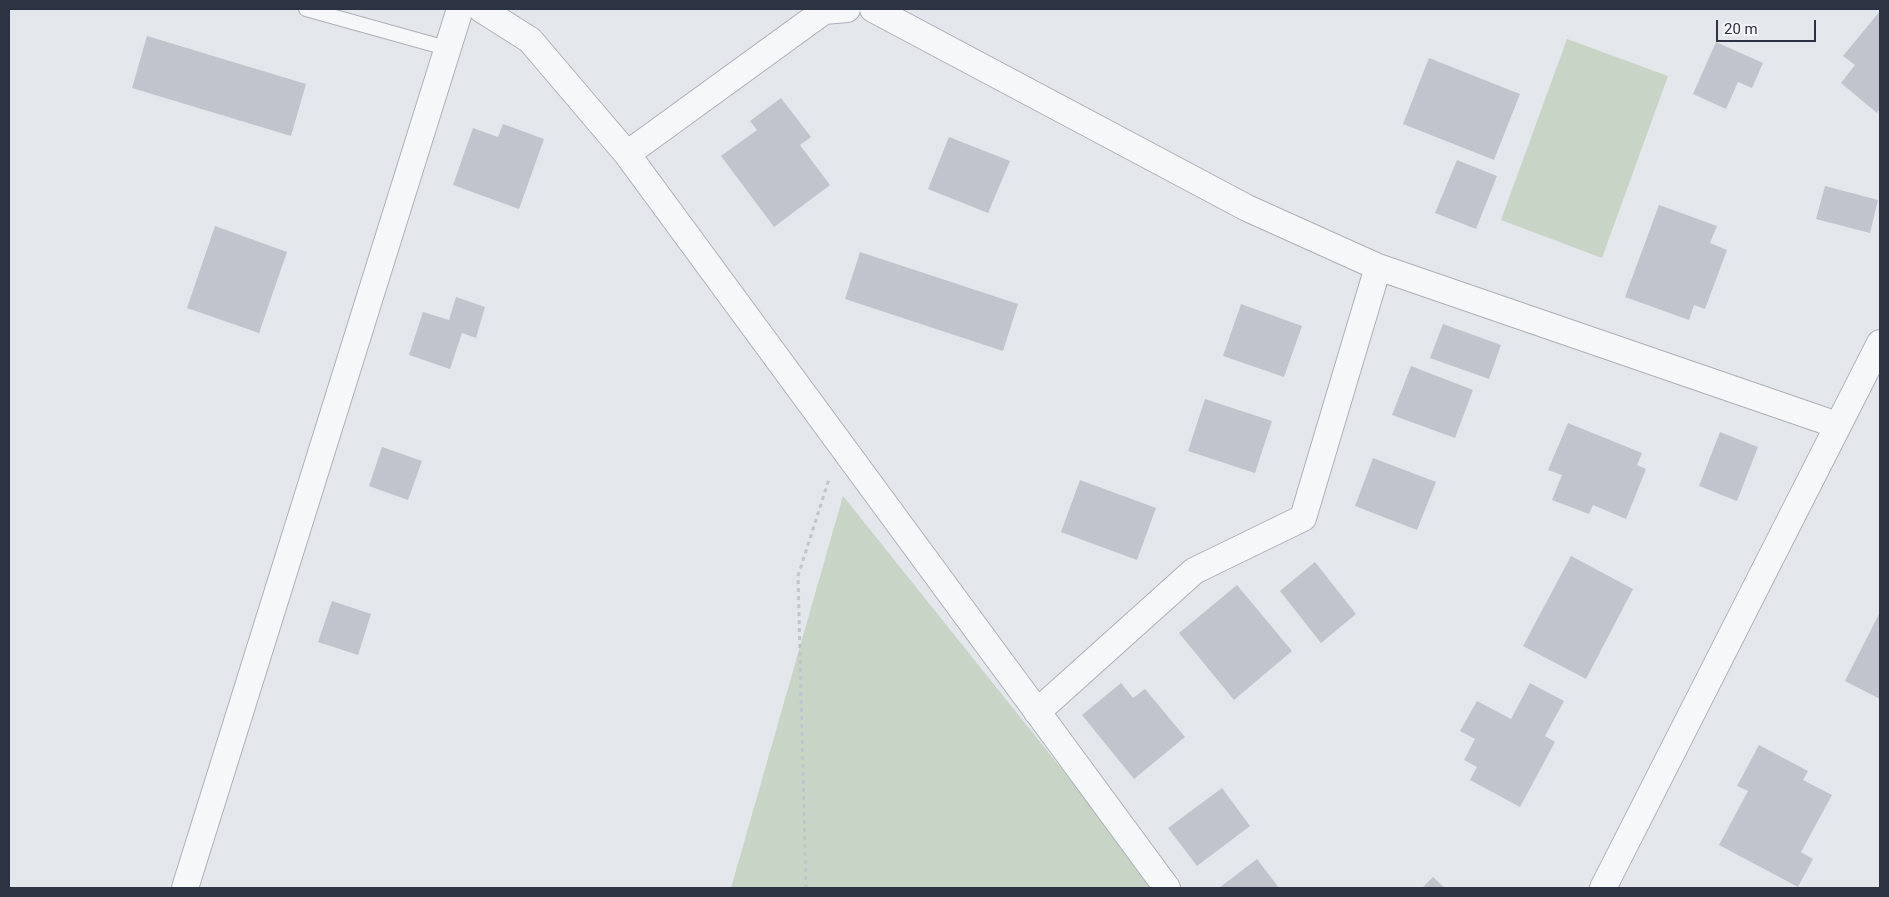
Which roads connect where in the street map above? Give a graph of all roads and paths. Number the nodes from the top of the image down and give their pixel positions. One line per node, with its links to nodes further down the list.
1 (306, 9): 6 (lane)
2 (460, 9): 6 (street)
3 (481, 9): 7 (street)
4 (847, 9): 7 (street)
5 (873, 9): 8 (street)
6 (446, 48): 13 (street)
7 (627, 154): 11 (street)
8 (1378, 267): 10 (street); 12 (street)
9 (1880, 343): 10 (street)
10 (1837, 425): 16 (street)
11 (840, 446): 12 (street); 14 (path)
12 (1037, 712): 15 (street)
13 (185, 888)
14 (806, 888)
15 (1167, 888)
16 (1603, 888)

